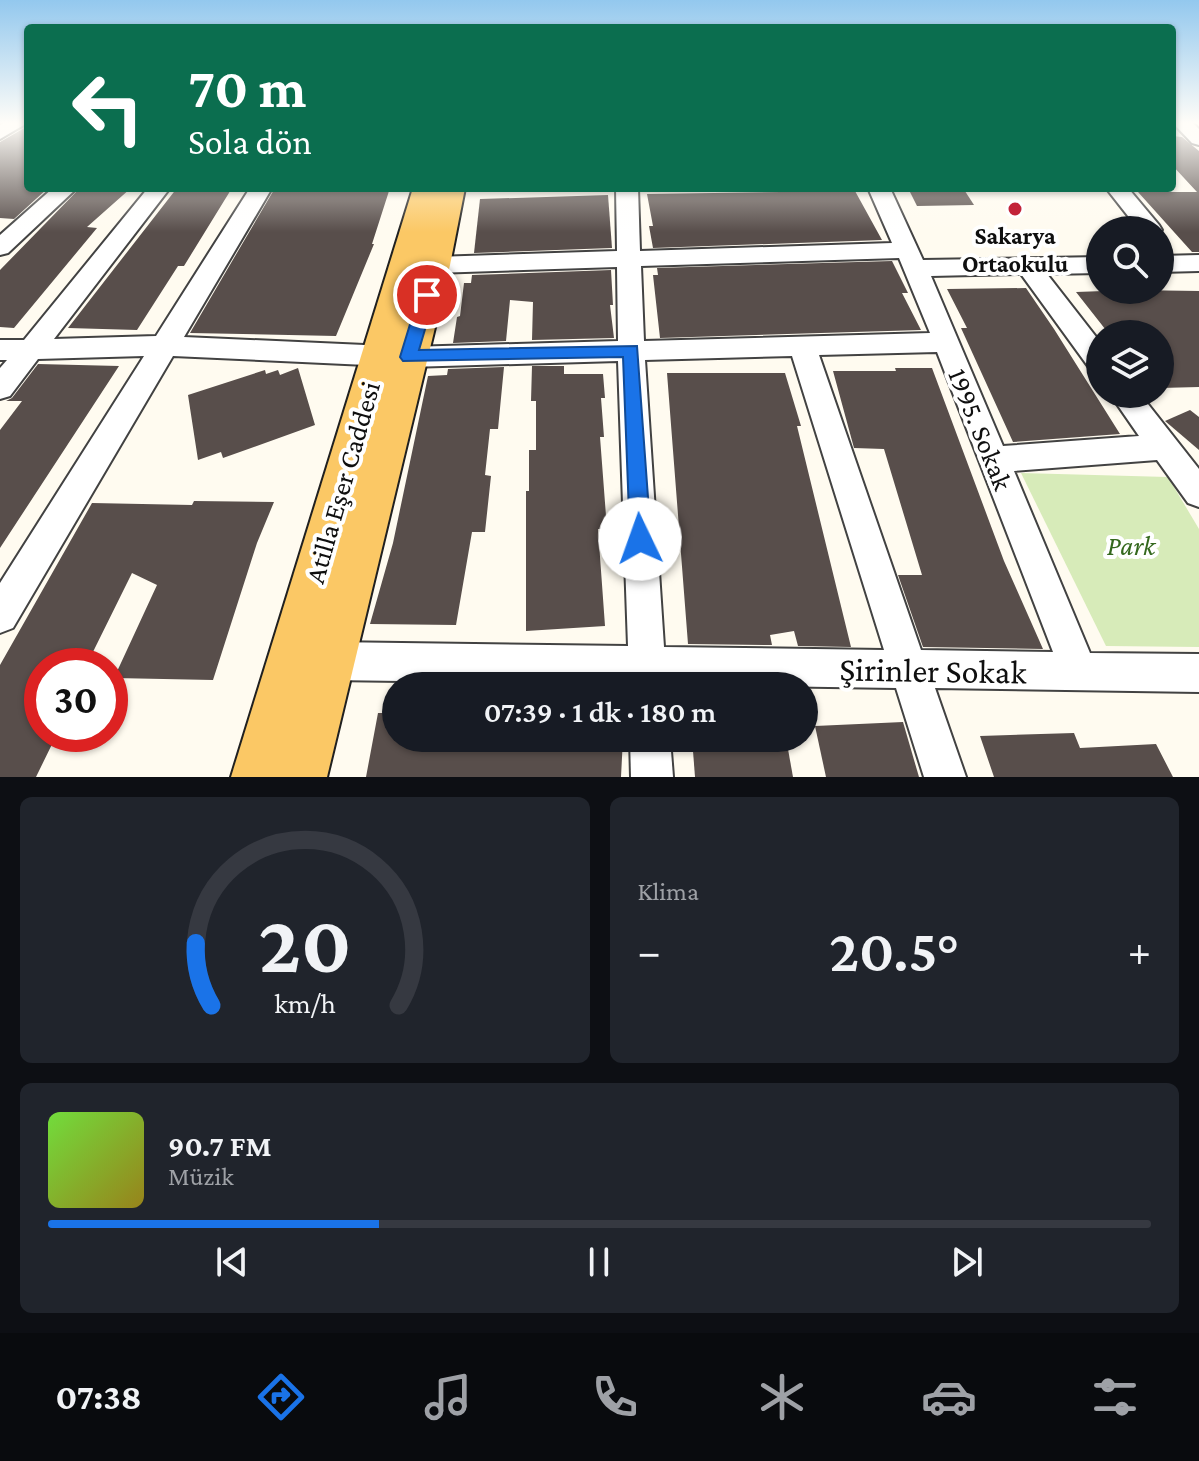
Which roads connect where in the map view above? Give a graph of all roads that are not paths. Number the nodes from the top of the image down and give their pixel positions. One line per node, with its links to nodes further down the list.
1 (60, 192): 10 (street)
2 (156, 192): 22 (street)
3 (259, 192): 19 (street)
4 (426, 192): 24 (main road, Atilla Eşer Caddesi)
5 (450, 192): 14 (main road, Atilla Eşer Caddesi)
6 (627, 192): 12 (street)
7 (881, 192): 13 (street, 1995. Sokak)
8 (1120, 192): 9 (street)
9 (1140, 216)
10 (10, 228): 11 (street)
11 (0, 248)
12 (629, 259): 13 (street); 14 (street); 23 (street)
13 (911, 259): 16 (street); 17 (street, 1995. Sokak)
14 (435, 265): 24 (main road, Atilla Eşer Caddesi)
15 (1086, 265): 16 (street)
16 (1028, 266): 18 (street)
17 (946, 342): 20 (street); 28 (street, 1995. Sokak)
18 (1086, 343)
19 (164, 346): 22 (street); 24 (street); 30 (street)
20 (802, 346): 23 (street); 32 (street)
21 (0, 350): 22 (street)
22 (30, 351): 25 (street)
23 (631, 351): 24 (street); 34 (street)
24 (394, 356): 31 (main road, Atilla Eşer Caddesi); 39 (main road, Atilla Eşer Caddesi)
25 (0, 388)
26 (1135, 408): 27 (street)
27 (1164, 447): 28 (street); 29 (street)
28 (994, 460): 36 (street, 1995. Sokak)
29 (1199, 493)
30 (0, 615)
31 (330, 661): 33 (street, Şirinler Sokak); 40 (main road, Atilla Eşer Caddesi)
32 (910, 670): 35 (street, Şirinler Sokak); 36 (street, Şirinler Sokak); 42 (street)
33 (562, 672)
34 (647, 672)
35 (818, 672)
36 (1079, 672): 37 (street, Şirinler Sokak)
37 (1199, 673)
38 (651, 752): 41 (street)
39 (258, 777)
40 (300, 777)
41 (652, 777)
42 (945, 777)

